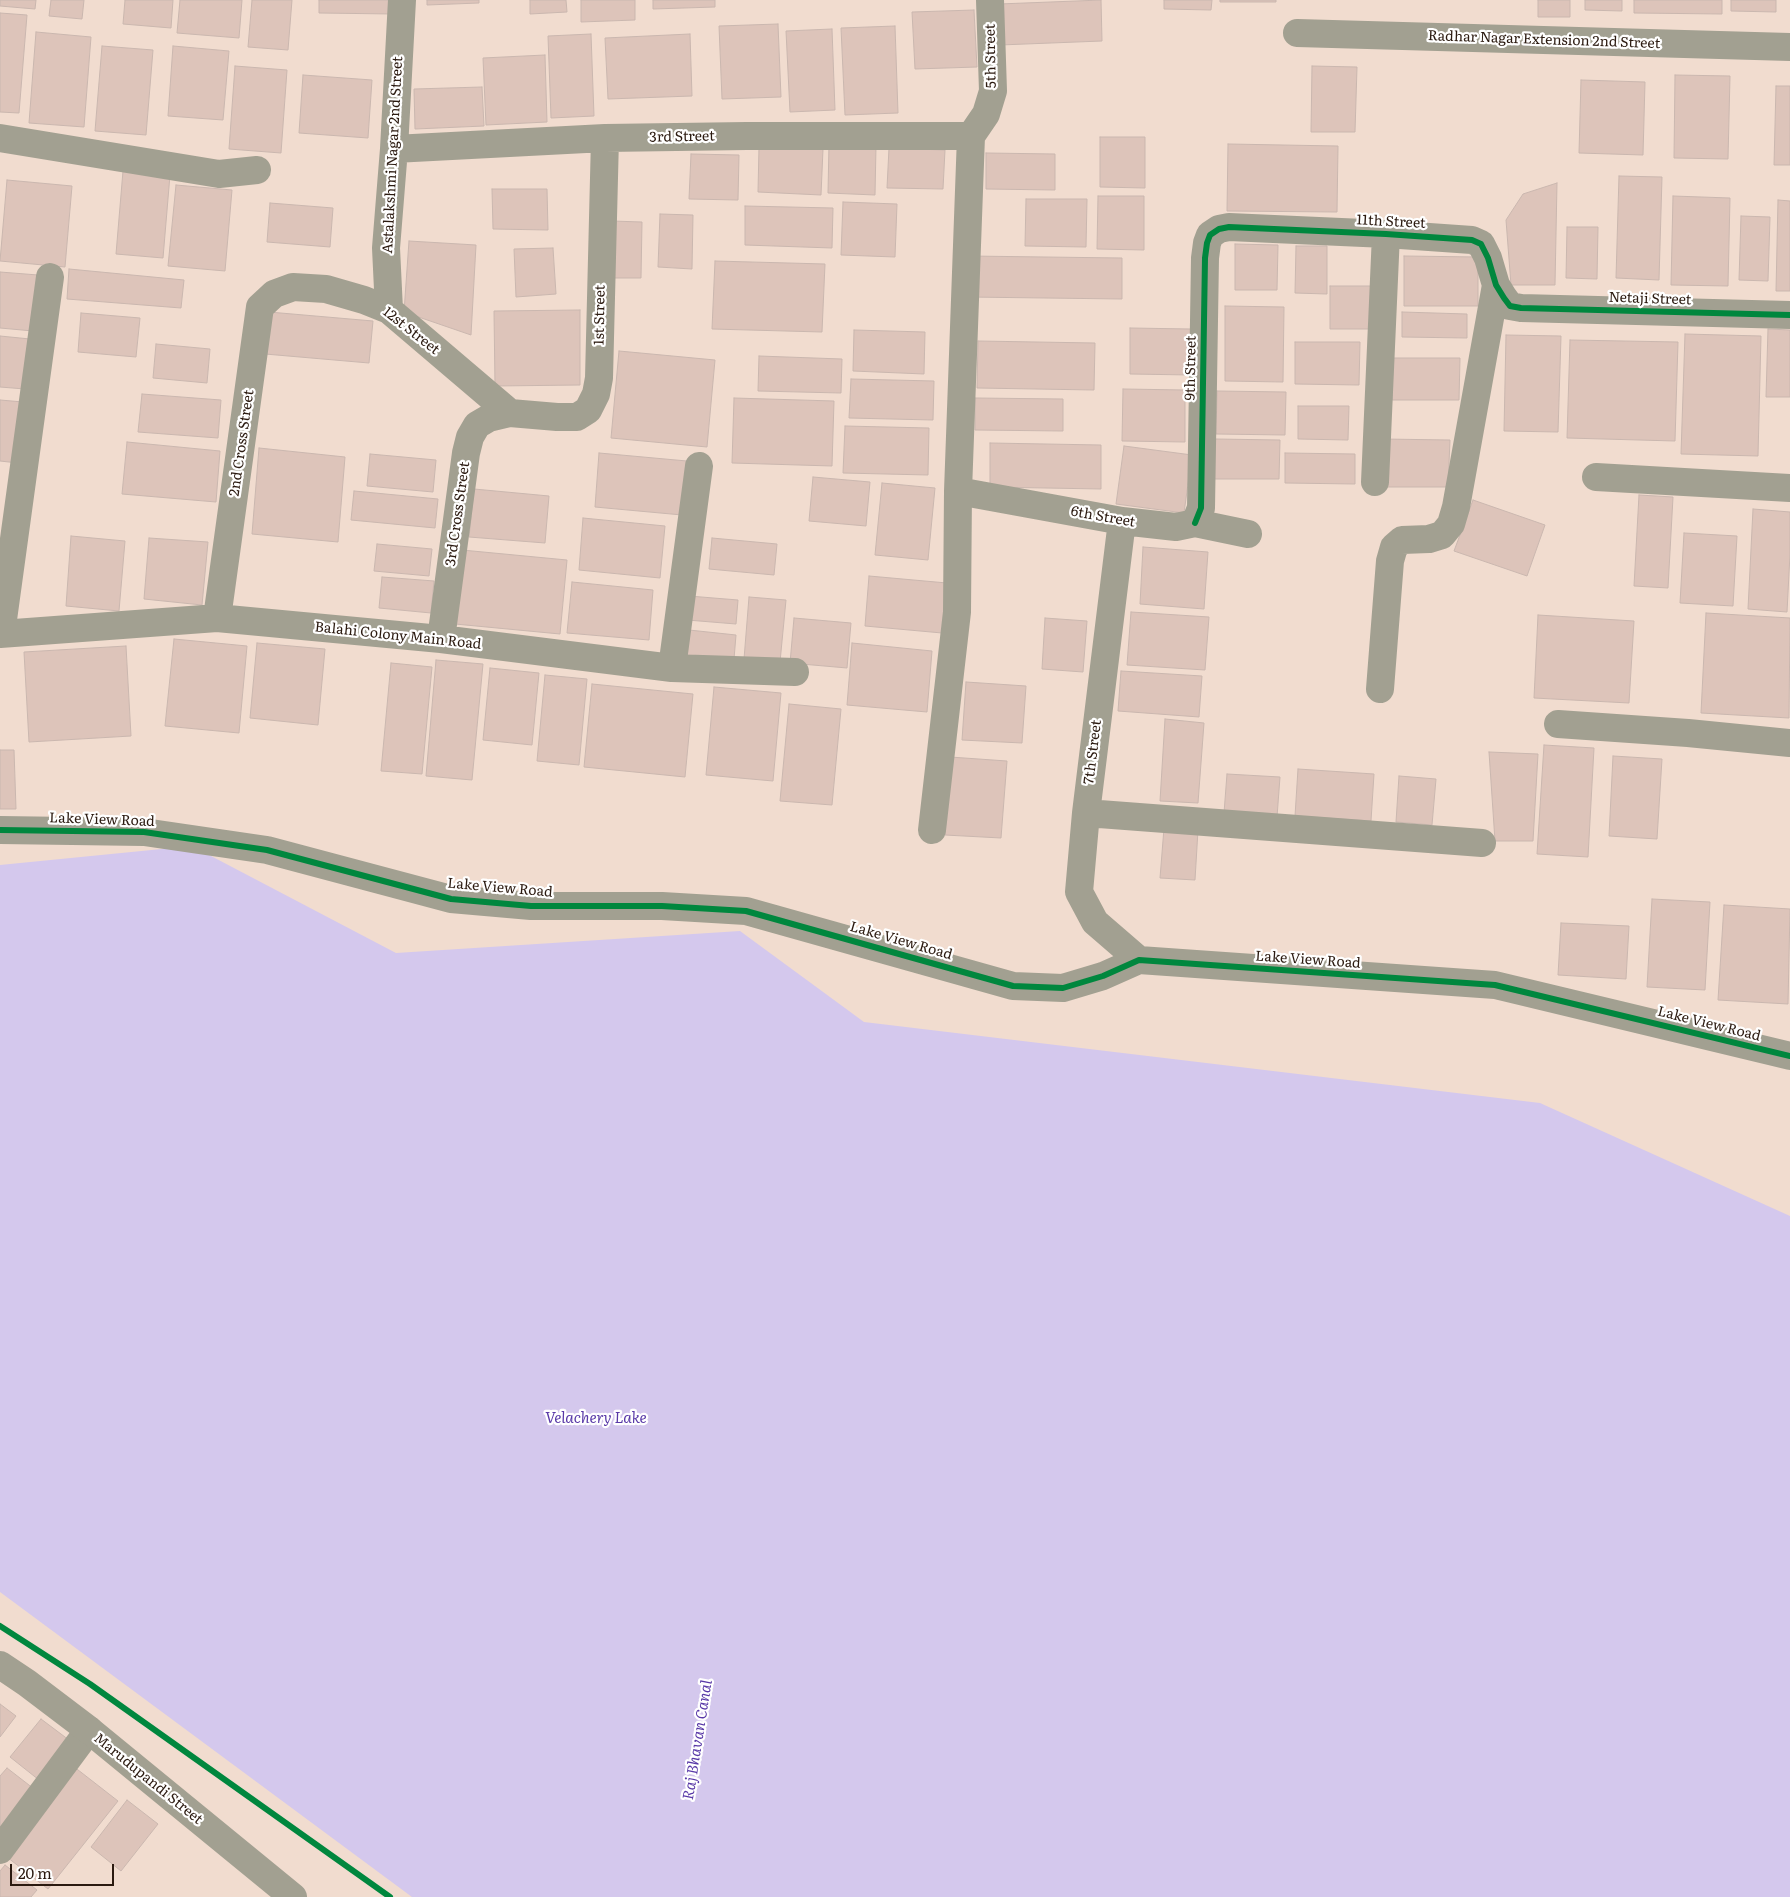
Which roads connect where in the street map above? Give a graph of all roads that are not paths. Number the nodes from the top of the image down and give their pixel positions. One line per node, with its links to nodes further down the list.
1 (402, 0): 8 (street, Astalakshmi Nagar 2nd Street)
2 (990, 0): 5 (street, 5th Street)
3 (1297, 33): 4 (street, Radhar Nagar Extension 2nd Street)
4 (1790, 46)
5 (971, 136): 7 (street, 3rd Street); 22 (street)
6 (0, 138): 9 (street)
7 (604, 138): 8 (street, 3rd Street); 17 (street, 1st Street)
8 (394, 149): 15 (street, Astalakshmi Nagar 2nd Street)
9 (257, 170)
10 (1229, 227): 11 (street, 11th Street); 24 (street, 9th Street)
11 (1386, 234): 14 (street, 11th Street); 20 (street)
12 (50, 277): 27 (street)
13 (293, 287): 15 (street, 12st Street); 26 (street, 2nd Cross Street)
14 (1503, 295): 16 (street, Netaji Street); 31 (street)
15 (389, 310): 17 (street, 12st Street)
16 (1790, 315)
17 (510, 413): 28 (street, 3rd Cross Street)
18 (700, 466): 29 (street)
19 (1596, 477): 21 (street)
20 (1376, 482)
21 (1790, 488)
22 (958, 491): 23 (street, 6th Street); 36 (street)
23 (1122, 521): 24 (street, 6th Street); 34 (street, 7th Street)
24 (1195, 523): 25 (street, 6th Street)
25 (1248, 534)
26 (217, 618): 27 (street, Balahi Colony Main Road); 28 (street, Balahi Colony Main Road)
27 (0, 634)
28 (441, 639): 29 (street, Balahi Colony Main Road)
29 (672, 668): 30 (street, Balahi Colony Main Road)
30 (795, 672)
31 (1380, 690)
32 (1558, 724): 33 (street)
33 (1790, 743)
34 (1086, 813): 37 (street); 38 (street, 7th Street)
35 (0, 830): 38 (street, Lake View Road)
36 (932, 830)
37 (1482, 843)
38 (1139, 960): 39 (street, Lake View Road)
39 (1790, 1056)
40 (0, 1665): 41 (street, Marudupandi Street)
41 (88, 1730): 42 (street); 43 (street, Marudupandi Street)
42 (0, 1850)
43 (293, 1897)

